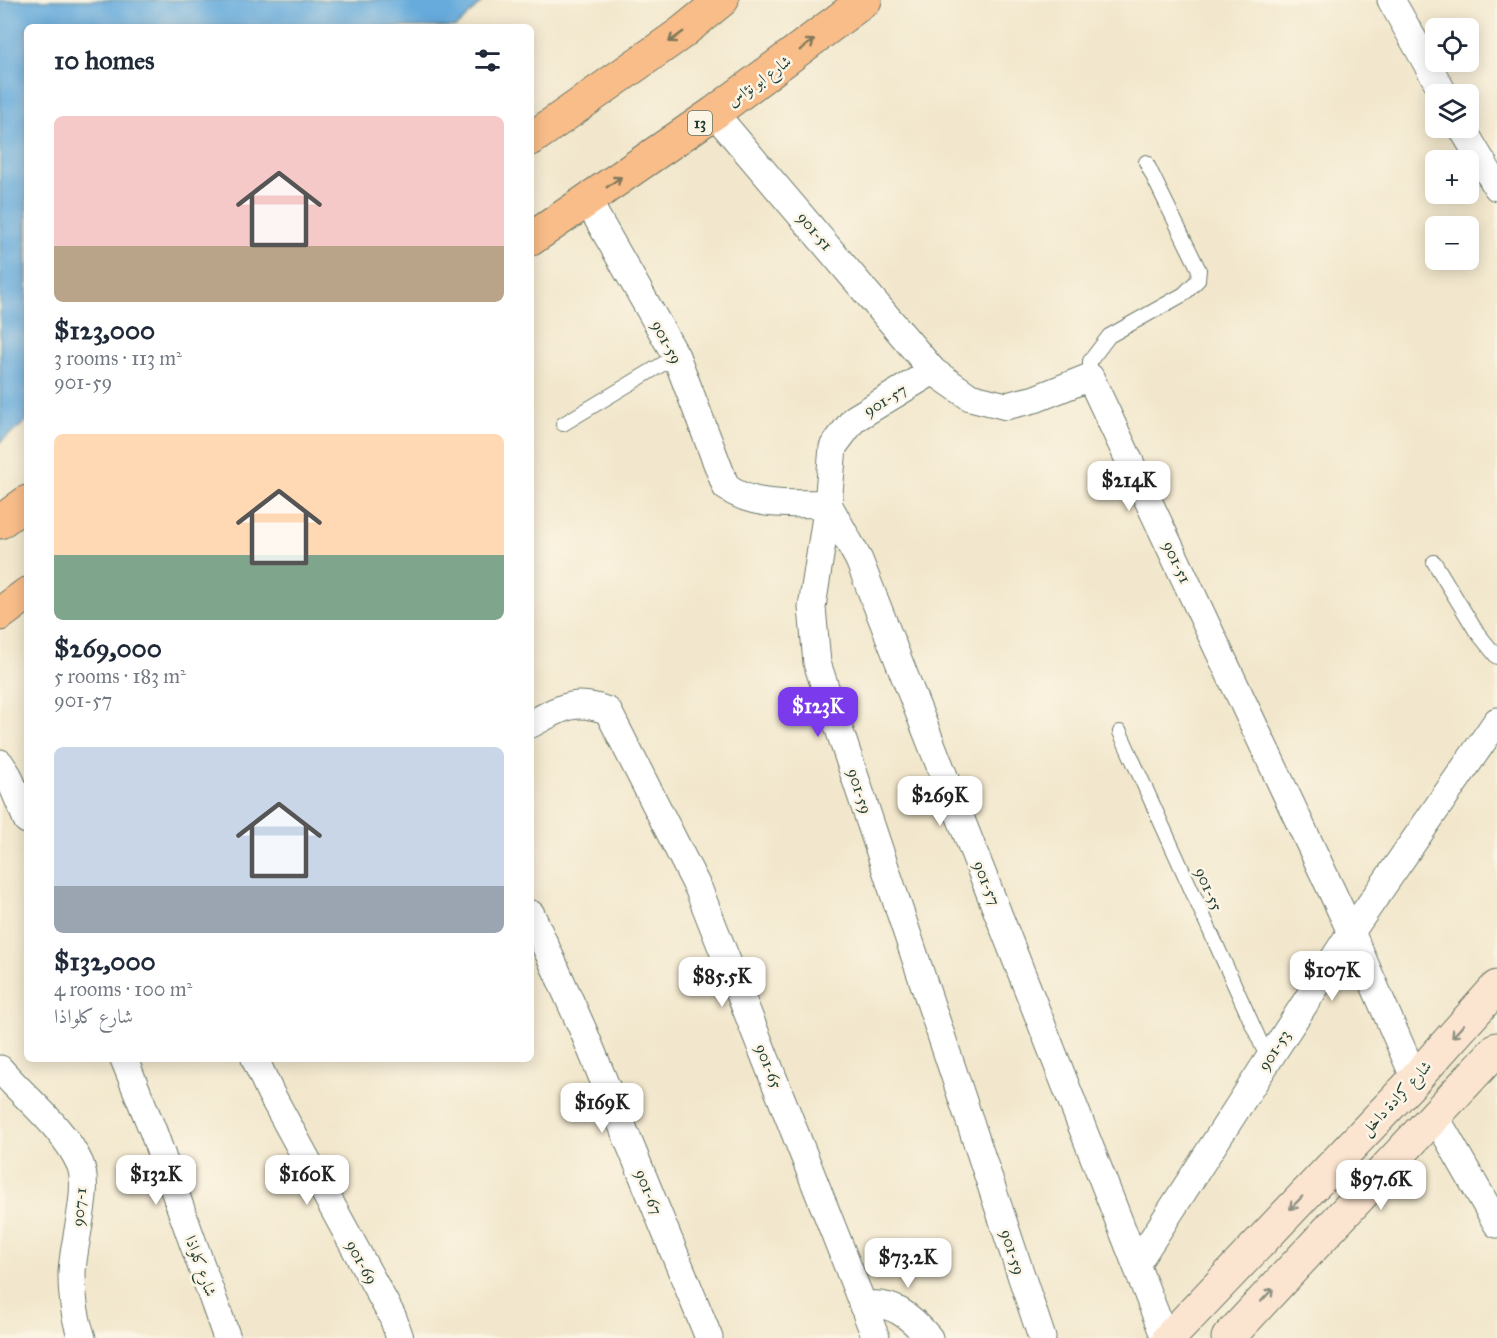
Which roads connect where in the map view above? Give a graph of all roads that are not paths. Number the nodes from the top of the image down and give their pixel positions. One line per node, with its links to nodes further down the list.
1 (722, 0): 6 (main road, one-way to 6)
2 (865, 0): 5 (main road, شارع ابو نؤاس / 13, one-way to 2)
3 (1391, 0): 4 (street)
4 (1438, 84)
5 (714, 113): 10 (main road, شارع ابو نؤاس / 13, one-way to 5); 13 (street, 901-51)
6 (534, 137)
7 (1468, 138): 9 (street)
8 (1146, 162): 14 (lane)
9 (1497, 187)
10 (587, 200): 11 (main road, شارع ابو نؤاس / 13); 12 (street, 901-59)
11 (534, 237)
12 (675, 356): 15 (lane); 17 (street, 901-59)
13 (933, 371): 14 (street, 901-51); 17 (street, 901-57)
14 (1090, 378): 29 (street, 901-51)
15 (563, 424)
16 (24, 504): 18 (main road)
17 (828, 504): 39 (street, 901-57); 48 (street, 901-59)
18 (0, 522)
19 (1434, 562): 22 (lane)
20 (24, 596): 21 (main road)
21 (0, 614)
22 (1497, 657)
23 (1497, 721): 29 (street, 901-53)
24 (534, 722): 40 (street, 901-65)
25 (1120, 732): 32 (lane, 901-55)
26 (0, 764): 27 (street)
27 (24, 808)
28 (534, 921): 45 (street, 901-67)
29 (1351, 932): 32 (street, 901-53); 36 (street, 901-51)
30 (1497, 987): 36 (main road, شارع كرادة داخل, one-way to 36)
31 (1497, 1049): 37 (main road)
32 (1269, 1059): 39 (street, 901-53)
33 (125, 1062): 43 (street, شارع كلواذا)
34 (256, 1062): 44 (street, 901-69)
35 (0, 1069): 42 (street, 907-1)
36 (1415, 1079): 49 (main road, شارع كرادة داخل, one-way to 49)
37 (1436, 1116): 38 (street); 41 (main road, one-way to 37)
38 (1497, 1224)
39 (1137, 1263): 49 (street, 901-57)
40 (863, 1306): 46 (street, 901-65); 47 (street)
41 (1236, 1334)
42 (82, 1338)
43 (227, 1338)
44 (400, 1338)
45 (709, 1338)
46 (876, 1338)
47 (929, 1338)
48 (1042, 1338)
49 (1167, 1338)

